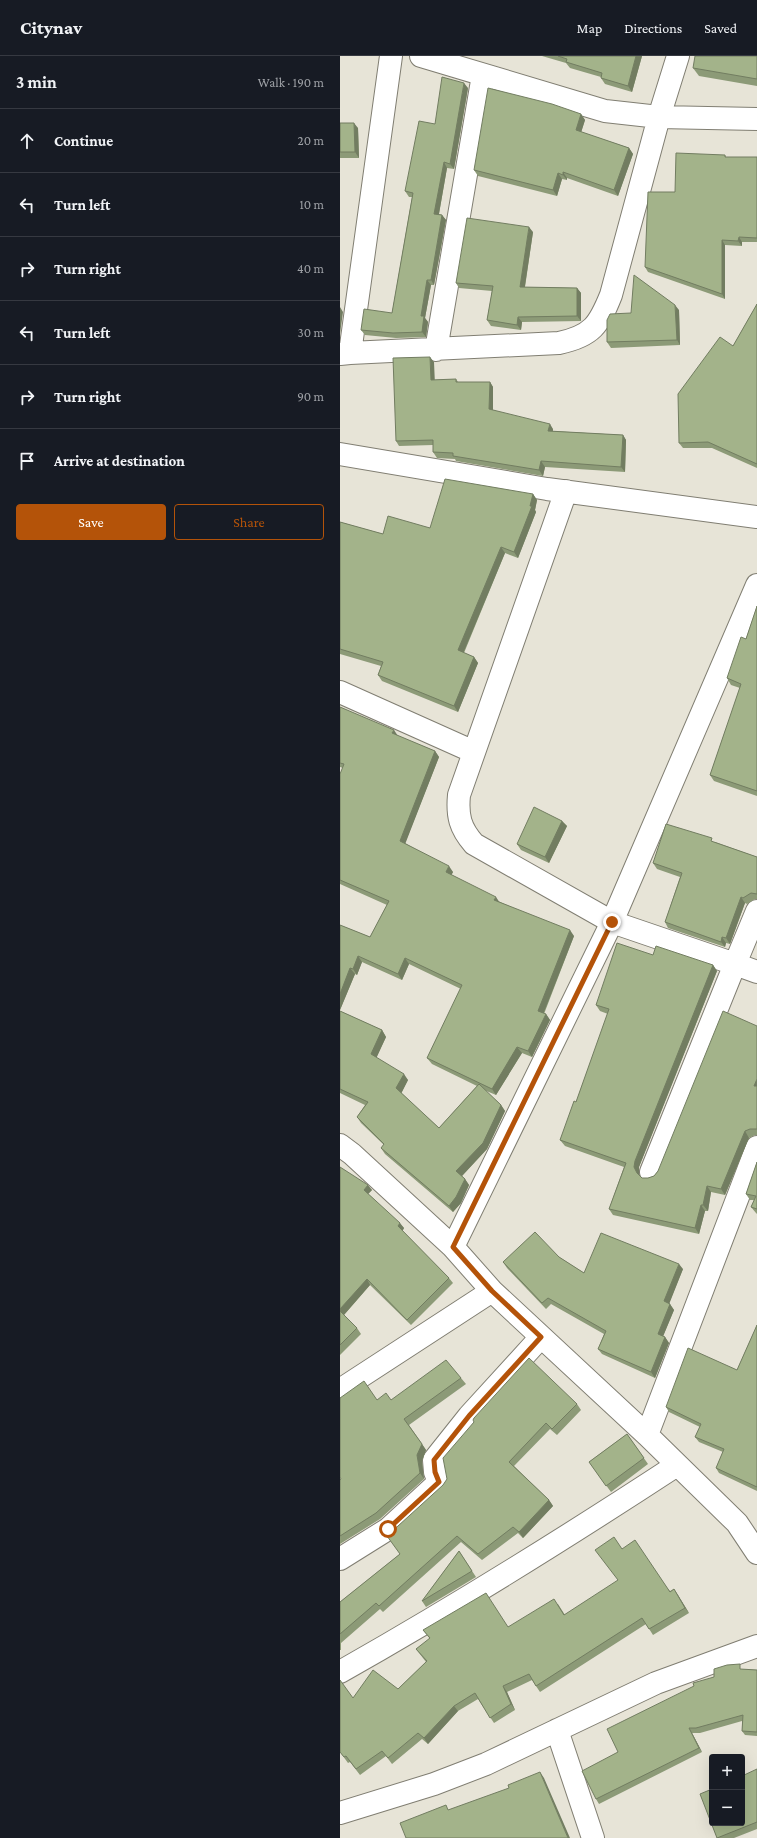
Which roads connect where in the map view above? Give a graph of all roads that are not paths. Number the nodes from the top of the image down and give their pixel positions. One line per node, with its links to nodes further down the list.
1 (391, 56): 8 (street)
2 (421, 56): 4 (street)
3 (678, 56): 5 (street)
4 (483, 75): 5 (street); 7 (street)
5 (659, 118): 6 (street); 7 (street)
6 (757, 119)
7 (436, 350): 8 (street)
8 (345, 353)
9 (340, 454): 10 (street)
10 (566, 491): 11 (street); 14 (street)
11 (757, 517)
12 (757, 585): 16 (street)
13 (342, 692): 14 (street)
14 (474, 752): 16 (street)
15 (757, 911): 17 (street)
16 (612, 922): 17 (street); 22 (street)
17 (735, 964): 18 (street); 21 (street)
18 (757, 972)
19 (340, 1145): 22 (street)
20 (757, 1147): 26 (street)
21 (651, 1172)
22 (453, 1247): 23 (street)
23 (492, 1291): 24 (street); 25 (street)
24 (541, 1337): 26 (street); 29 (street)
25 (340, 1390)
26 (647, 1435): 27 (street)
27 (677, 1465): 28 (street); 31 (street)
28 (757, 1553)
29 (340, 1559)
30 (757, 1646): 32 (street)
31 (340, 1672)
32 (557, 1730): 33 (street); 34 (street)
33 (340, 1812)
34 (593, 1838)

